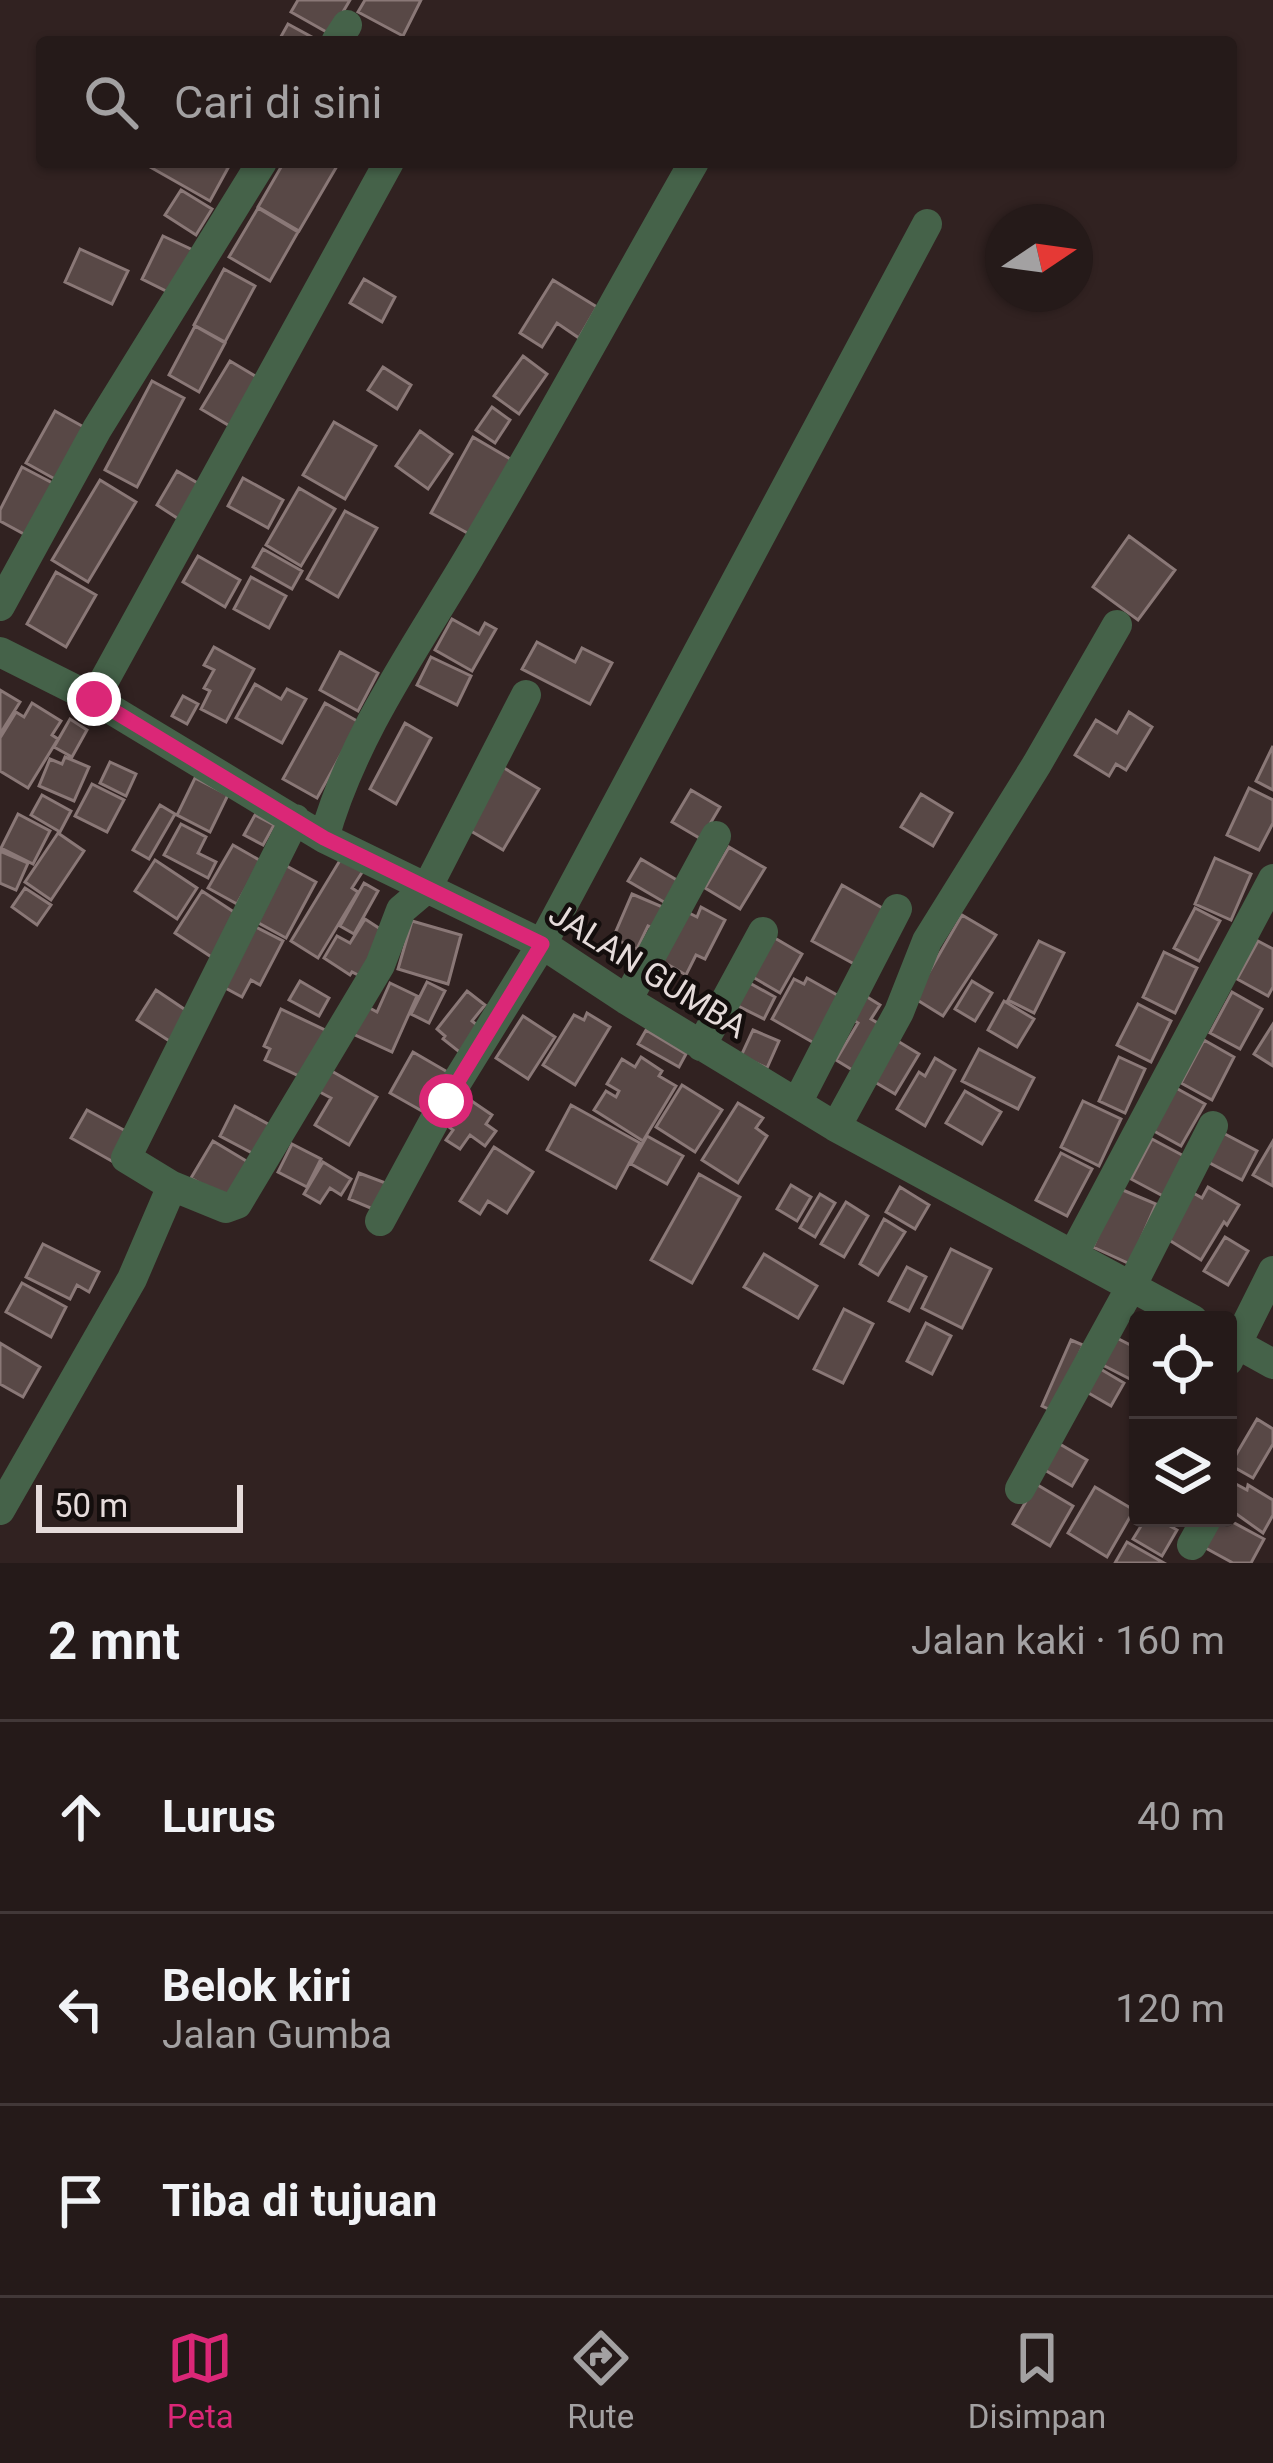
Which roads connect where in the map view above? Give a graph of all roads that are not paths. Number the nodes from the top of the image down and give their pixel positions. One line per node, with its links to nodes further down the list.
1 (258, 168): 5 (street)
2 (386, 168): 9 (street)
3 (691, 168): 12 (street)
4 (927, 224): 17 (street)
5 (0, 606)
6 (1117, 625): 21 (street)
7 (0, 652): 9 (street, JALAN GUMBA)
8 (526, 695): 14 (street)
9 (94, 699): 10 (street, JALAN GUMBA)
10 (295, 820): 12 (street, JALAN GUMBA); 23 (street)
11 (716, 836): 18 (street)
12 (324, 838): 14 (street, JALAN GUMBA)
13 (1273, 879): 25 (street)
14 (428, 888): 17 (street, JALAN GUMBA); 23 (street)
15 (897, 909): 20 (street)
16 (763, 932): 19 (street)
17 (542, 944): 18 (street, JALAN GUMBA); 24 (street)
18 (627, 1000): 19 (street, JALAN GUMBA)
19 (701, 1046): 20 (street, JALAN GUMBA)
20 (797, 1103): 21 (street, JALAN GUMBA)
21 (836, 1126): 25 (street, JALAN GUMBA)
22 (1213, 1126): 27 (street)
23 (172, 1186): 33 (street)
24 (380, 1221)
25 (1074, 1253): 27 (street, JALAN GUMBA)
26 (1273, 1271): 29 (street)
27 (1132, 1286): 28 (street, JALAN GUMBA); 32 (street)
28 (1177, 1311)
29 (1237, 1337)
30 (1237, 1350): 31 (street)
31 (1273, 1364)
32 (1020, 1489)
33 (0, 1510)

